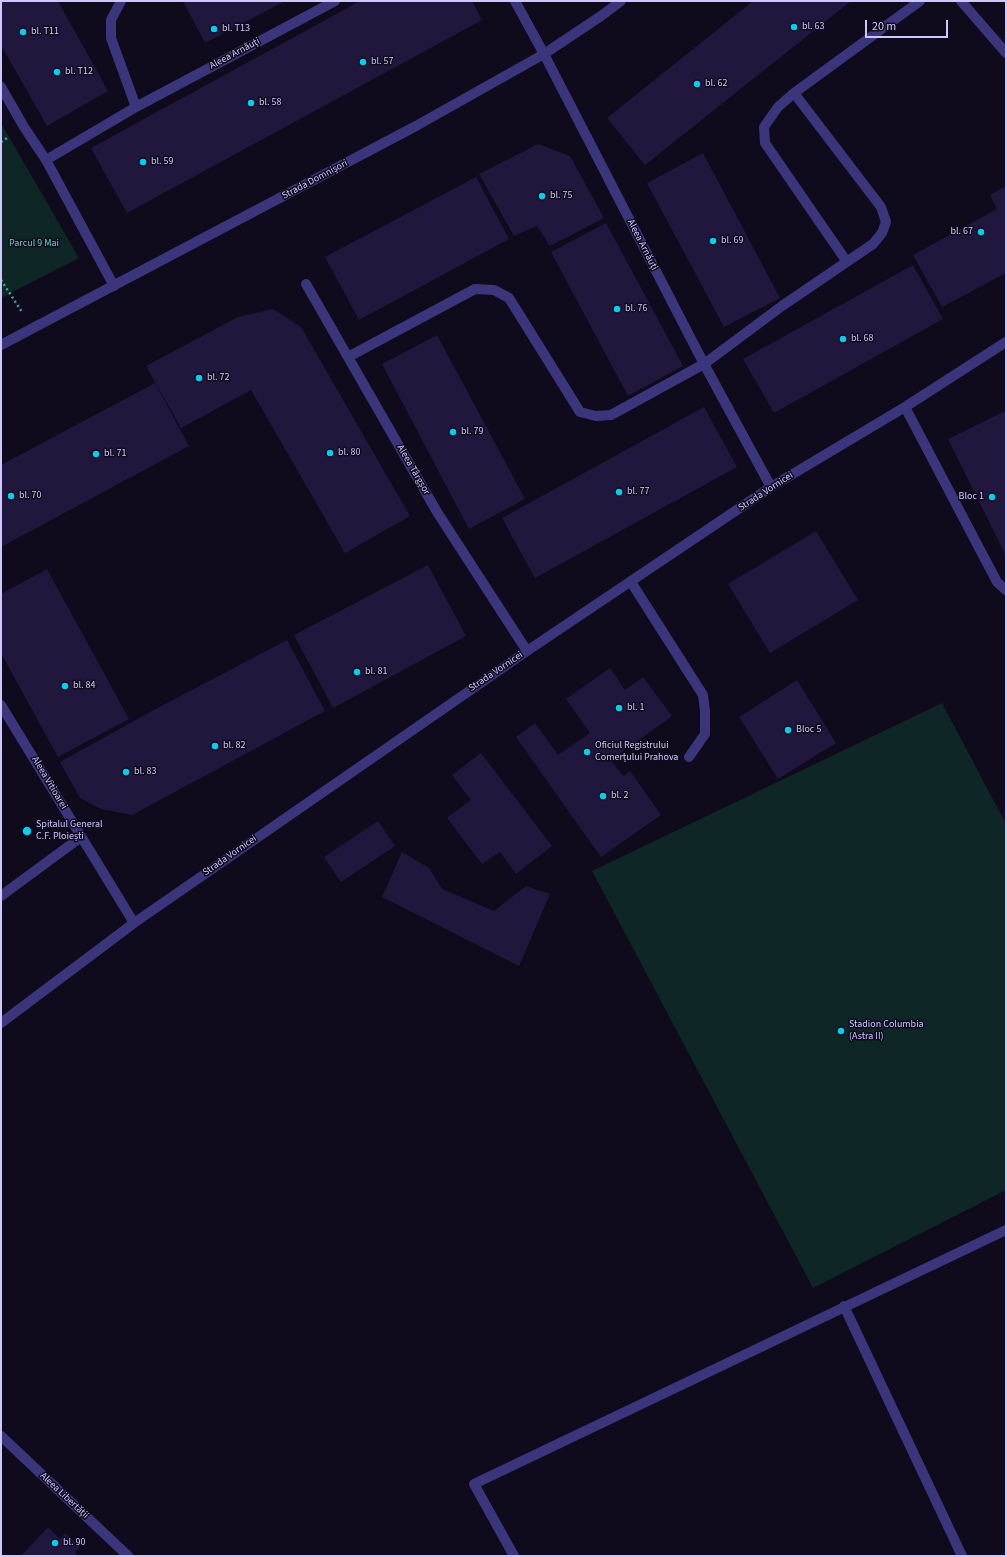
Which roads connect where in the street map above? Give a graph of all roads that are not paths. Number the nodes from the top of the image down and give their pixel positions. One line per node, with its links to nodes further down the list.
1 (121, 1): 11 (street)
2 (335, 1): 11 (street, Aleea Arnăuți)
3 (515, 1): 8 (street, Aleea Arnăuți)
4 (621, 1): 8 (street, Strada Domnișori)
5 (920, 1): 10 (street)
6 (961, 1): 7 (street)
7 (1006, 53)
8 (544, 54): 15 (street, Strada Domnișori); 19 (street, Aleea Arnăuți)
9 (1, 87): 12 (street)
10 (794, 93): 13 (street); 13 (street)
11 (136, 107): 12 (street, Aleea Arnăuți)
12 (46, 160): 15 (street)
13 (847, 262): 19 (street)
14 (306, 284): 18 (street, Aleea Târgșor)
15 (114, 286): 17 (street, Strada Domnișori)
16 (1006, 342): 20 (street, Strada Vornicei)
17 (1, 345)
18 (348, 358): 19 (street); 24 (street, Aleea Târgșor)
19 (704, 364): 21 (street, Aleea Arnăuți)
20 (904, 407): 21 (street, Strada Vornicei); 23 (street)
21 (771, 487): 22 (street, Strada Vornicei)
22 (631, 582): 24 (street, Strada Vornicei); 26 (street)
23 (1006, 590)
24 (526, 651): 29 (street, Strada Vornicei)
25 (1, 705): 27 (street, Aleea Vitioarei)
26 (689, 757)
27 (81, 837): 28 (street); 29 (street, Aleea Vitioarei)
28 (1, 896)
29 (134, 922): 30 (street, Strada Vornicei)
30 (1, 1023)
31 (1006, 1230): 32 (street)
32 (844, 1306): 35 (street); 36 (street)
33 (1, 1436): 34 (street, Aleea Libertății)
34 (128, 1556)
35 (514, 1556)
36 (962, 1556)

